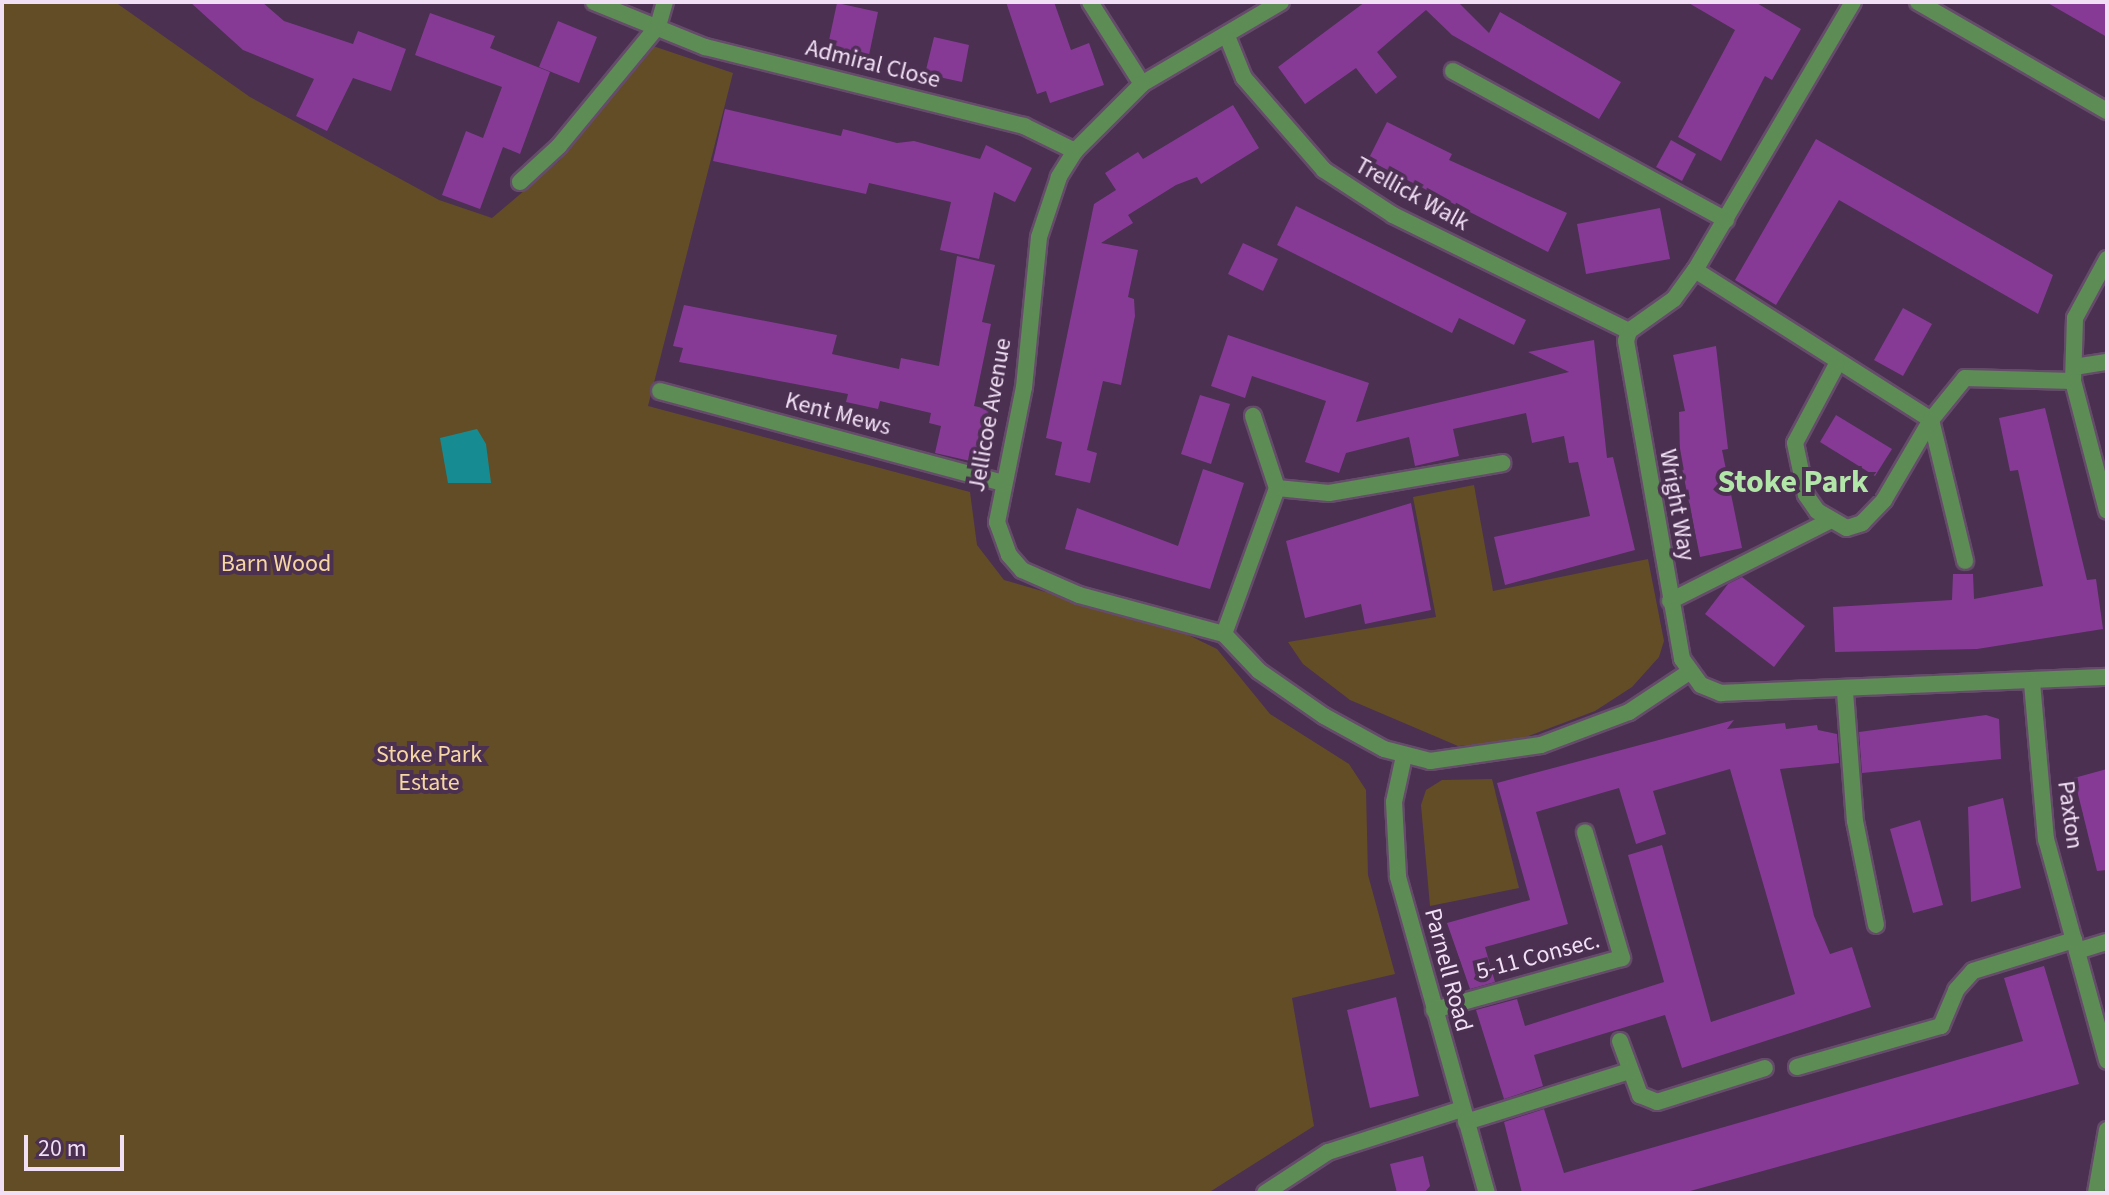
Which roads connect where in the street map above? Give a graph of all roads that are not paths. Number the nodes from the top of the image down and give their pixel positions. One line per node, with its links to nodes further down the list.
1 (594, 2): 7 (street, Admiral Close)
2 (665, 2): 7 (street)
3 (1090, 2): 10 (street)
4 (1281, 2): 8 (street, Jellicoe Avenue)
5 (1853, 2): 14 (street)
6 (1918, 2): 11 (street)
7 (658, 26): 12 (street, Admiral Close); 13 (street)
8 (1227, 36): 10 (street, Jellicoe Avenue); 17 (street, Trellick Walk)
9 (1453, 71): 14 (street)
10 (1142, 84): 12 (street, Jellicoe Avenue)
11 (2107, 111)
12 (1075, 151): 25 (street, Jellicoe Avenue)
13 (520, 182)
14 (1726, 220): 16 (street)
15 (2107, 259): 20 (street)
16 (1695, 270): 17 (street); 19 (street)
17 (1629, 331): 30 (street, Wright Way)
18 (2107, 362): 20 (street)
19 (1837, 364): 23 (street); 28 (street)
20 (2074, 374): 23 (street); 27 (street)
21 (660, 391): 25 (street, Kent Mews)
22 (1253, 416): 26 (street)
23 (1931, 420): 28 (street); 29 (street)
24 (1502, 463): 26 (street)
25 (1003, 483): 31 (street, Jellicoe Avenue)
26 (1277, 488): 31 (street)
27 (2107, 511)
28 (1831, 520): 30 (street)
29 (1965, 561)
30 (1670, 601): 32 (street, Wright Way)
31 (1224, 634): 36 (street)
32 (1689, 672): 35 (street); 36 (street)
33 (2107, 677): 34 (street)
34 (2032, 683): 35 (street); 40 (street, Paxton)
35 (1845, 692): 38 (street)
36 (1404, 756): 41 (street, Parnell Road)
37 (1585, 832): 41 (street, 5-11 Consec.)
38 (1876, 925)
39 (2107, 942): 40 (street)
40 (2076, 946): 43 (street, Paxton); 44 (street)
41 (1434, 1010): 47 (street, Parnell Road)
42 (1620, 1041): 46 (street)
43 (2107, 1061)
44 (1797, 1067)
45 (1765, 1068): 46 (street)
46 (1630, 1071): 47 (street)
47 (1464, 1115): 49 (street); 50 (street, Parnell Road)
48 (2106, 1134): 51 (street)
49 (1265, 1193)
50 (1487, 1193)
51 (2096, 1193)

